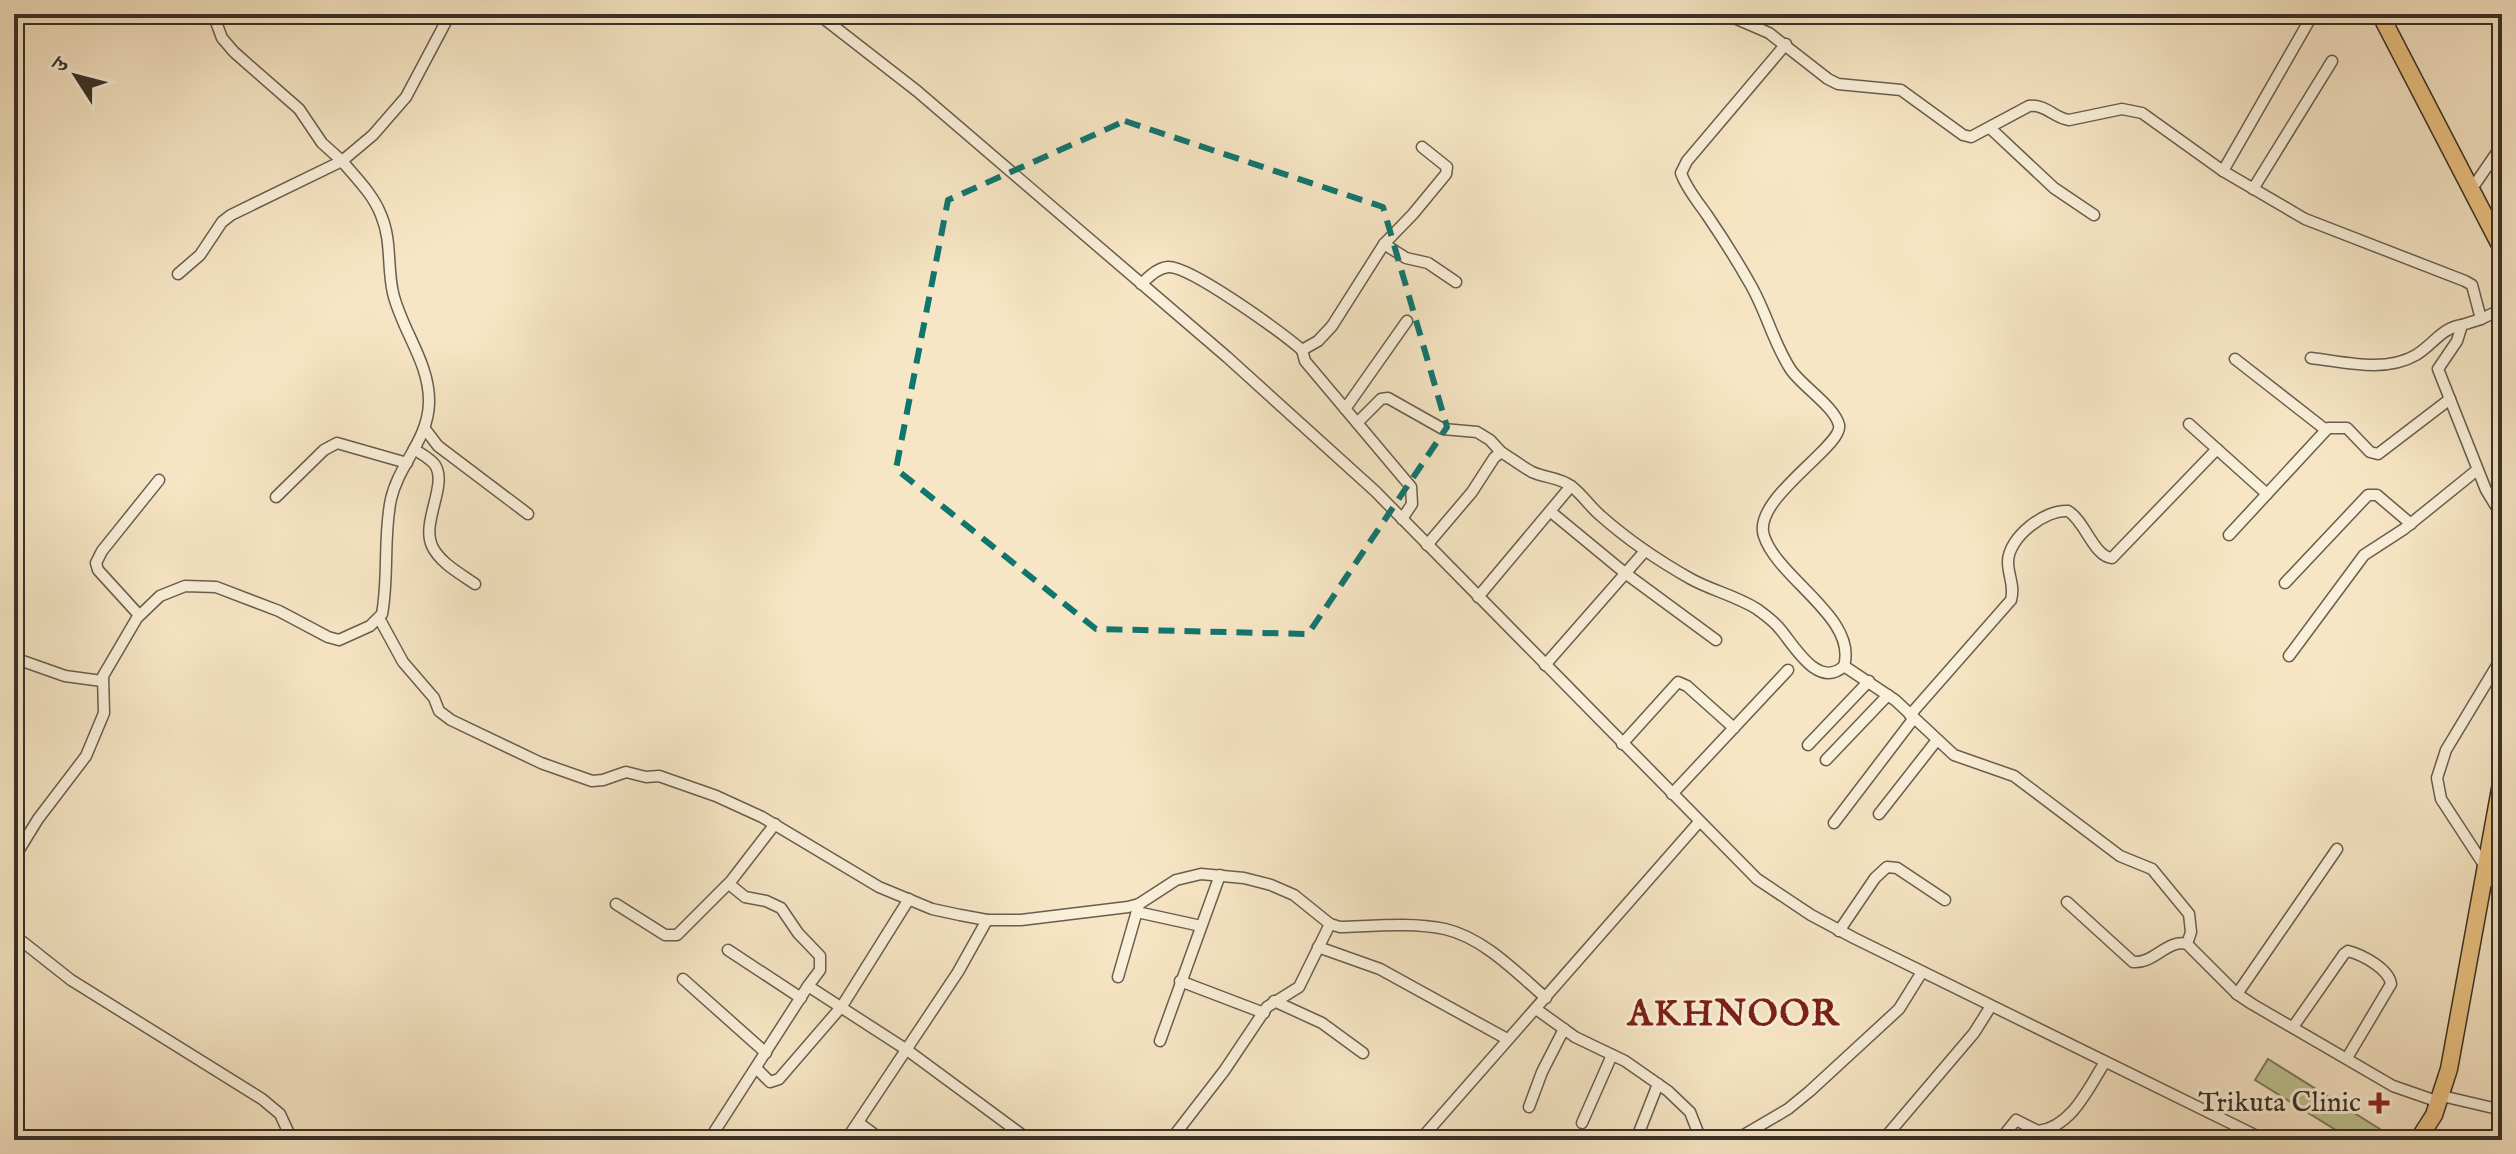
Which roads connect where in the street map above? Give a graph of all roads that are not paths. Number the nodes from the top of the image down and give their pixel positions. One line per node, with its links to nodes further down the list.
1 (213, 14): 12 (street)
2 (450, 14): 12 (street)
3 (818, 14): 21 (street)
4 (1725, 14): 7 (street)
5 (2313, 14): 13 (street)
6 (2380, 14): 15 (main road)
7 (1786, 44): 9 (street); 63 (street)
8 (2332, 61): 14 (street)
9 (1990, 128): 13 (street); 16 (street)
10 (2502, 145): 15 (street)
11 (1422, 147): 17 (street)
12 (342, 161): 19 (street); 33 (street)
13 (2223, 171): 14 (street)
14 (2253, 189): 23 (street)
15 (2471, 190): 18 (main road)
16 (2094, 215)
17 (1384, 244): 20 (street); 26 (street)
18 (2502, 249)
19 (178, 274)
20 (1456, 282)
21 (1141, 284): 26 (street); 47 (street)
22 (2502, 309): 23 (street)
23 (2481, 319): 25 (street)
24 (1407, 321): 30 (street)
25 (2462, 325): 27 (street); 29 (street)
26 (1302, 350): 30 (street)
27 (2311, 358)
28 (2235, 359): 34 (street)
29 (2450, 399): 34 (street); 39 (street)
30 (1345, 409): 31 (street)
31 (1357, 423): 37 (street); 47 (street)
32 (2189, 424): 36 (street)
33 (425, 429): 35 (street); 45 (street)
34 (2326, 430): 42 (street)
35 (414, 449): 38 (street); 54 (street)
36 (2217, 449): 42 (street); 68 (street)
37 (1501, 452): 41 (street); 50 (street)
38 (407, 463): 43 (street); 57 (street)
39 (2477, 470): 46 (street); 48 (street)
40 (159, 480): 56 (street)
41 (1571, 486): 44 (street); 51 (street)
42 (2267, 494): 49 (street)
43 (276, 497)
44 (1551, 512): 52 (street); 55 (street)
45 (528, 514)
46 (2502, 516)
47 (1402, 519): 50 (street)
48 (2411, 524): 53 (street); 59 (street)
49 (2229, 535)
50 (1427, 545): 55 (street)
51 (1645, 551): 52 (street); 63 (street)
52 (1625, 573): 58 (street); 62 (street)
53 (2285, 583)
54 (475, 584)
55 (1478, 597): 62 (street)
56 (139, 615): 57 (street); 65 (street)
57 (379, 618): 79 (street)
58 (1716, 640)
59 (2289, 656)
60 (2502, 657): 82 (street)
61 (14, 658): 65 (street)
62 (1545, 665): 71 (street)
63 (1844, 666): 66 (street)
64 (1788, 670): 69 (street)
65 (102, 681): 81 (street)
66 (1869, 681): 67 (street); 72 (street)
67 (1888, 695): 68 (street); 73 (street)
68 (1912, 717): 70 (street); 78 (street)
69 (1734, 728): 71 (street); 75 (street)
70 (1937, 740): 76 (street); 96 (street)
71 (1622, 744): 75 (street)
72 (1808, 745)
73 (1826, 760)
74 (2502, 778): 82 (main road)
75 (1672, 794): 77 (street)
76 (1879, 814)
77 (1699, 822): 94 (street); 105 (street)
78 (1834, 823)
79 (775, 824): 84 (street); 86 (street)
80 (2337, 849): 104 (street)
81 (14, 858)
82 (2487, 870): 85 (street); 124 (main road)
83 (1220, 875): 90 (street); 92 (street); 93 (street)
84 (729, 884): 89 (street); 103 (street)
85 (2502, 889)
86 (909, 899): 91 (street); 108 (street)
87 (1945, 900): 94 (street)
88 (2067, 902): 96 (street)
89 (616, 904)
90 (1138, 908): 91 (street); 93 (street); 100 (street)
91 (987, 920): 116 (street)
92 (1330, 924): 97 (street); 105 (street)
93 (1201, 926): 102 (street)
94 (1839, 931): 99 (street)
95 (14, 935): 130 (street)
96 (2187, 944): 104 (street)
97 (1318, 947): 107 (street); 114 (street)
98 (728, 950): 106 (street)
99 (1922, 972): 109 (street); 138 (street)
100 (1118, 977)
101 (683, 979): 117 (street)
102 (1180, 981): 111 (street); 115 (street)
103 (808, 986): 106 (street); 108 (street)
104 (2237, 994): 112 (street)
105 (1549, 995): 110 (street)
106 (801, 998): 117 (street)
107 (1274, 1001): 111 (street); 118 (street)
108 (842, 1006): 116 (street); 122 (street)
109 (1991, 1006): 121 (street); 139 (street)
110 (1536, 1009): 113 (street); 114 (street)
111 (1264, 1013): 129 (street)
112 (2293, 1027): 120 (street); 120 (street)
113 (1564, 1029): 119 (street); 125 (street)
114 (1507, 1039): 135 (street)
115 (1160, 1041)
116 (907, 1050): 127 (street); 134 (street)
117 (766, 1053): 122 (street)
118 (1363, 1053)
119 (1612, 1055): 123 (street); 128 (street)
120 (2347, 1058): 124 (street)
121 (2105, 1062): 140 (street); 141 (street)
122 (756, 1068): 131 (street)
123 (1658, 1084): 136 (street); 137 (street)
124 (2440, 1099): 126 (street); 142 (main road)
125 (1529, 1107)
126 (2502, 1110)
127 (859, 1123): 132 (street); 133 (street)
128 (1582, 1123)
129 (1173, 1137)
130 (292, 1140)
131 (709, 1140)
132 (846, 1140)
133 (882, 1140)
134 (1029, 1140)
135 (1420, 1140)
136 (1636, 1140)
137 (1701, 1140)
138 (1735, 1140)
139 (1883, 1140)
140 (2000, 1140)
141 (2265, 1140)
142 (2418, 1140)

